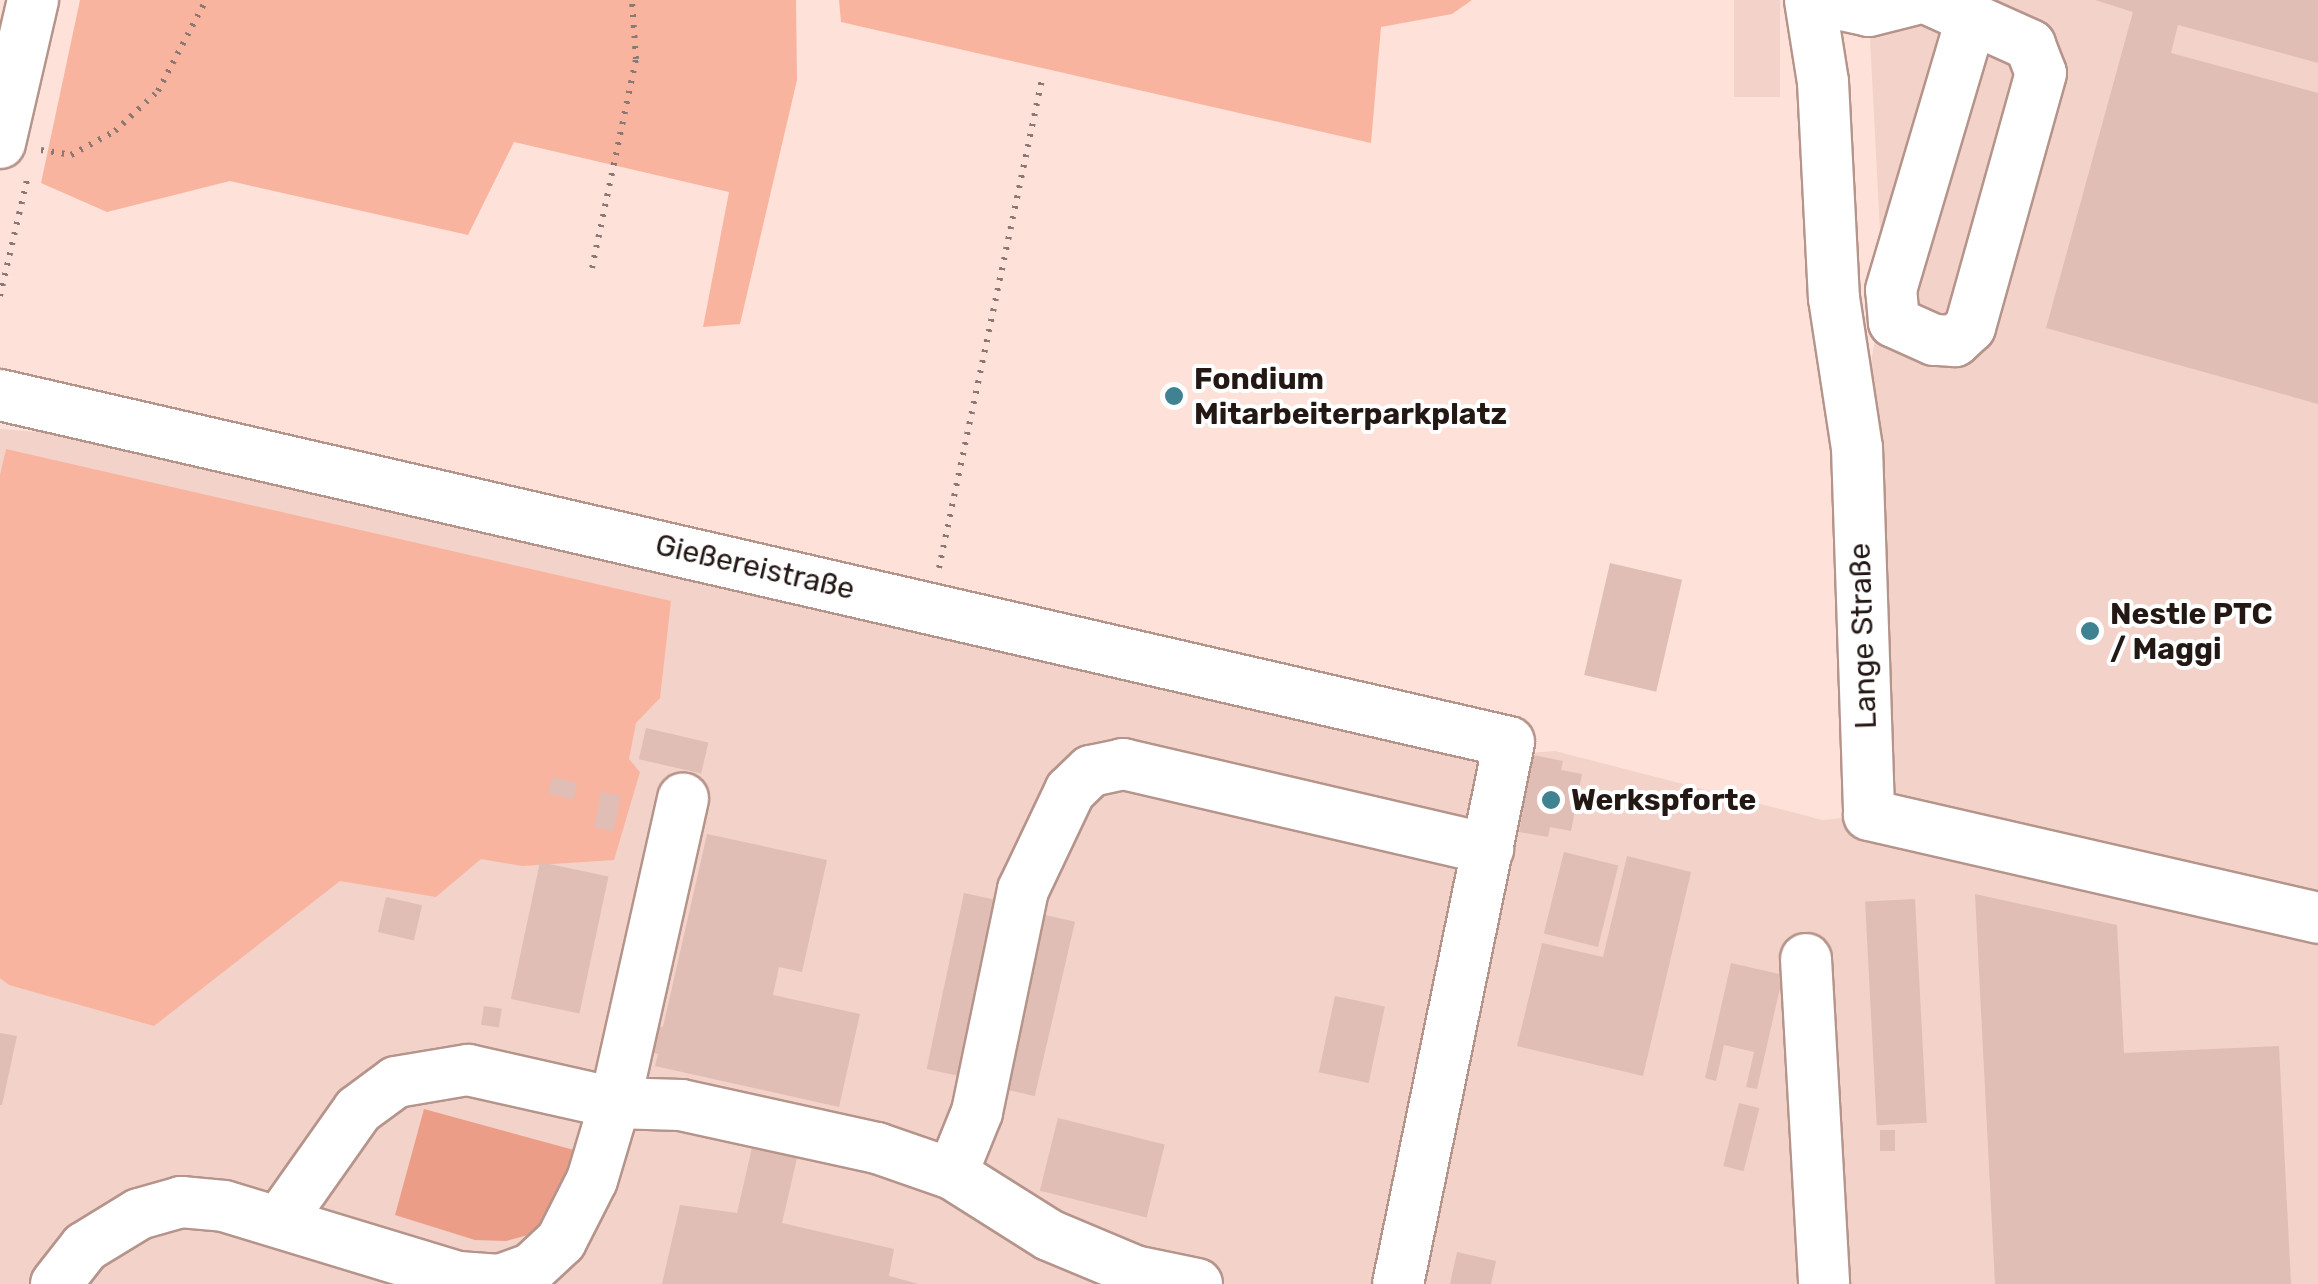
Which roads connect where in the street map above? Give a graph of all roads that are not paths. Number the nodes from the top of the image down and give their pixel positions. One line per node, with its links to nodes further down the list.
1 (33, 0): 6 (street)
2 (1810, 0): 10 (street, Lange Straße)
3 (1819, 0): 4 (street)
4 (1913, 0)
5 (1951, 10): 5 (street)
6 (0, 143)
7 (0, 395): 9 (street, Gießereistraße)
8 (683, 799): 12 (street)
9 (1488, 849): 13 (street); 17 (street)
10 (2318, 918)
11 (1806, 959): 18 (street)
12 (615, 1103): 13 (street); 14 (street); 14 (street)
13 (952, 1174): 16 (street)
14 (279, 1222): 15 (street)
15 (56, 1284)
16 (1197, 1284)
17 (1398, 1284)
18 (1824, 1284)

